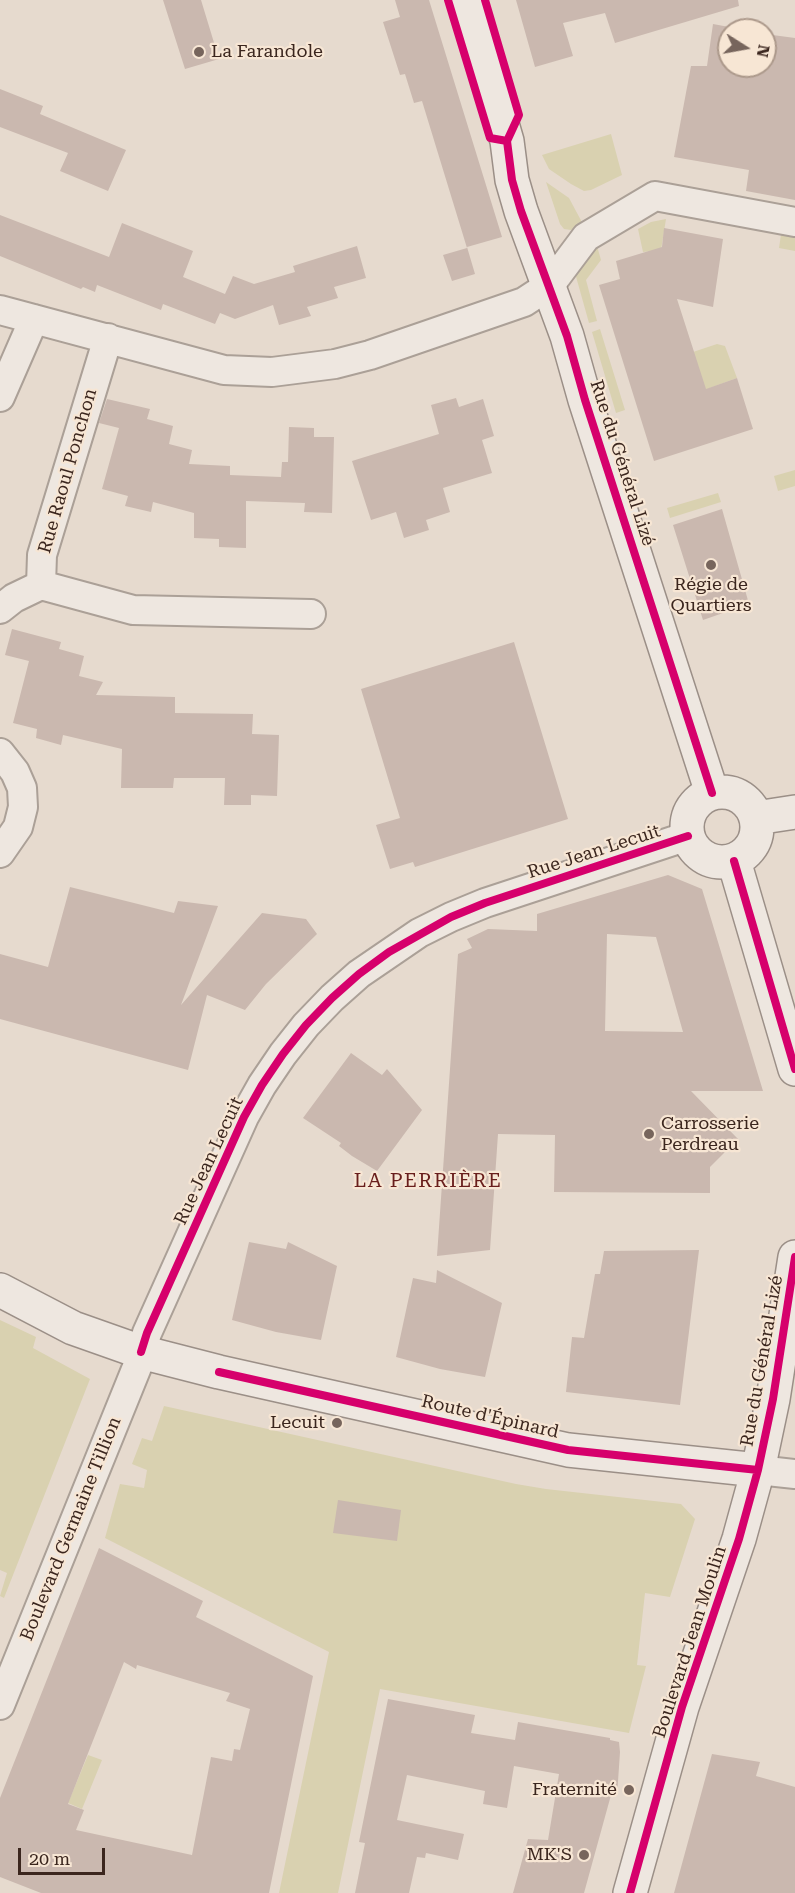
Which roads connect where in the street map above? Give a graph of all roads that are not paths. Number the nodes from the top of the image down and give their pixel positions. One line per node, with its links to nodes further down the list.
1 (466, 0): 3 (main road, Rue du Général Lizé)
2 (795, 222): 3 (street)
3 (550, 285): 6 (street); 12 (main road, Rue du Général Lizé)
4 (0, 310): 5 (street)
5 (34, 319): 6 (street); 7 (street)
6 (108, 338): 8 (street, Rue Raoul Ponchon)
7 (0, 397)
8 (41, 585): 9 (street); 10 (street)
9 (0, 609)
10 (312, 614)
11 (0, 753): 16 (street)
12 (712, 793): 14 (main road); 15 (main road)
13 (795, 812): 14 (main road)
14 (756, 818): 17 (main road)
15 (688, 836): 17 (main road); 21 (street, Rue Jean Lecuit)
16 (0, 853)
17 (734, 861): 18 (main road)
18 (795, 1069)
19 (795, 1257): 22 (main road, Rue du Général Lizé)
20 (0, 1290): 21 (main road, Route d'Épinard)
21 (141, 1352): 22 (main road, Route d'Épinard); 24 (street, Boulevard Germaine Tillion)
22 (758, 1470): 23 (street, Route d'Épinard); 25 (main road, Boulevard Jean Moulin)
23 (795, 1474)
24 (0, 1706)
25 (630, 1893)

